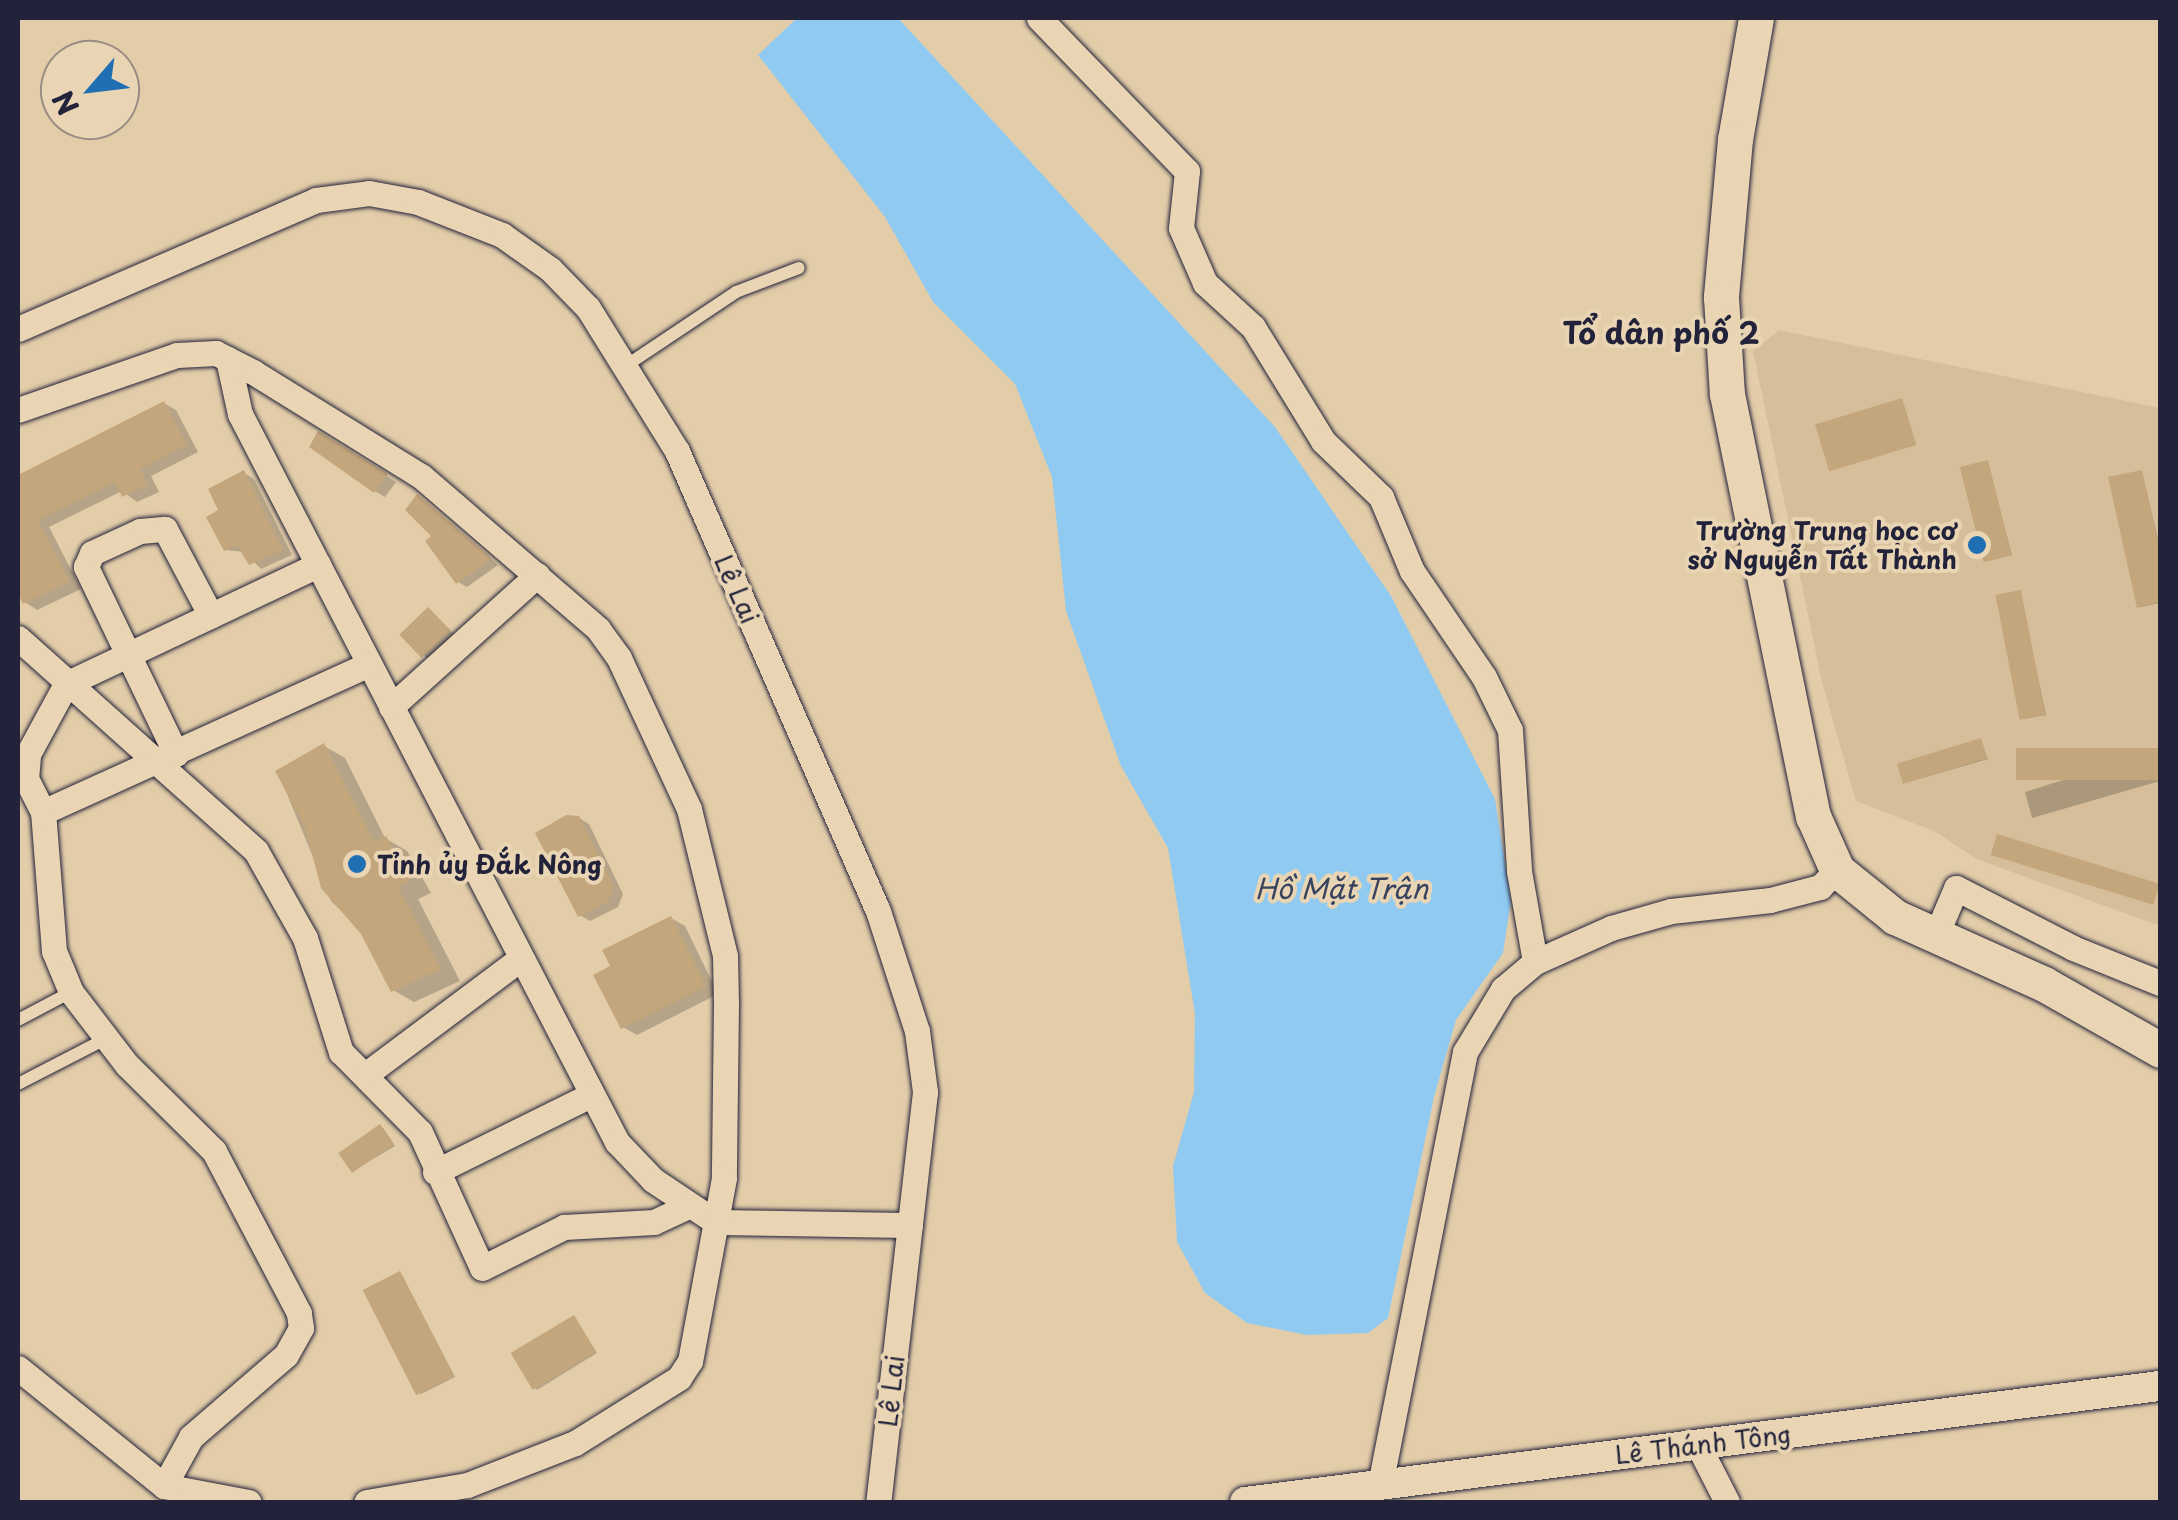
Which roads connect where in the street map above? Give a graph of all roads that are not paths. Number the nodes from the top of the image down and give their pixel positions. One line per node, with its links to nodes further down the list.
1 (1039, 18): 21 (street)
2 (1756, 18): 18 (main road)
3 (798, 268): 6 (lane)
4 (18, 329): 6 (street, Lê Lai)
5 (228, 360): 7 (street); 8 (street); 9 (street)
6 (624, 366): 33 (street, Lê Lai)
7 (18, 410)
8 (318, 565): 10 (street); 13 (street)
9 (536, 575): 15 (street); 32 (street)
10 (212, 616): 12 (street); 12 (street)
11 (18, 638): 14 (street)
12 (126, 656): 14 (street); 16 (street)
13 (369, 664): 15 (street); 16 (street)
14 (66, 684): 16 (street); 17 (street)
15 (391, 708): 20 (street)
16 (166, 759): 17 (street); 27 (street)
17 (43, 812): 23 (street)
18 (1837, 870): 19 (main road); 21 (street)
19 (1936, 935): 22 (street); 26 (main road)
20 (520, 959): 27 (street); 29 (street)
21 (1535, 962): 38 (street)
22 (2160, 983)
23 (72, 992): 24 (lane); 25 (street)
24 (18, 1020)
25 (105, 1039): 28 (lane); 37 (street)
26 (2160, 1050)
27 (365, 1074): 30 (street)
28 (18, 1084)
29 (591, 1096): 30 (street); 31 (street)
30 (435, 1172): 31 (street)
31 (689, 1206): 32 (street)
32 (716, 1222): 33 (street); 40 (street)
33 (910, 1225): 41 (street, Lê Lai)
34 (18, 1368): 37 (street)
35 (2160, 1386): 36 (street, Lê Thánh Tông)
36 (1698, 1445): 38 (street, Lê Thánh Tông); 43 (street)
37 (164, 1486): 39 (street)
38 (1380, 1486): 42 (street, Lê Thánh Tông)
39 (249, 1502)
40 (366, 1502)
41 (878, 1502)
42 (1245, 1502)
43 (1726, 1502)

